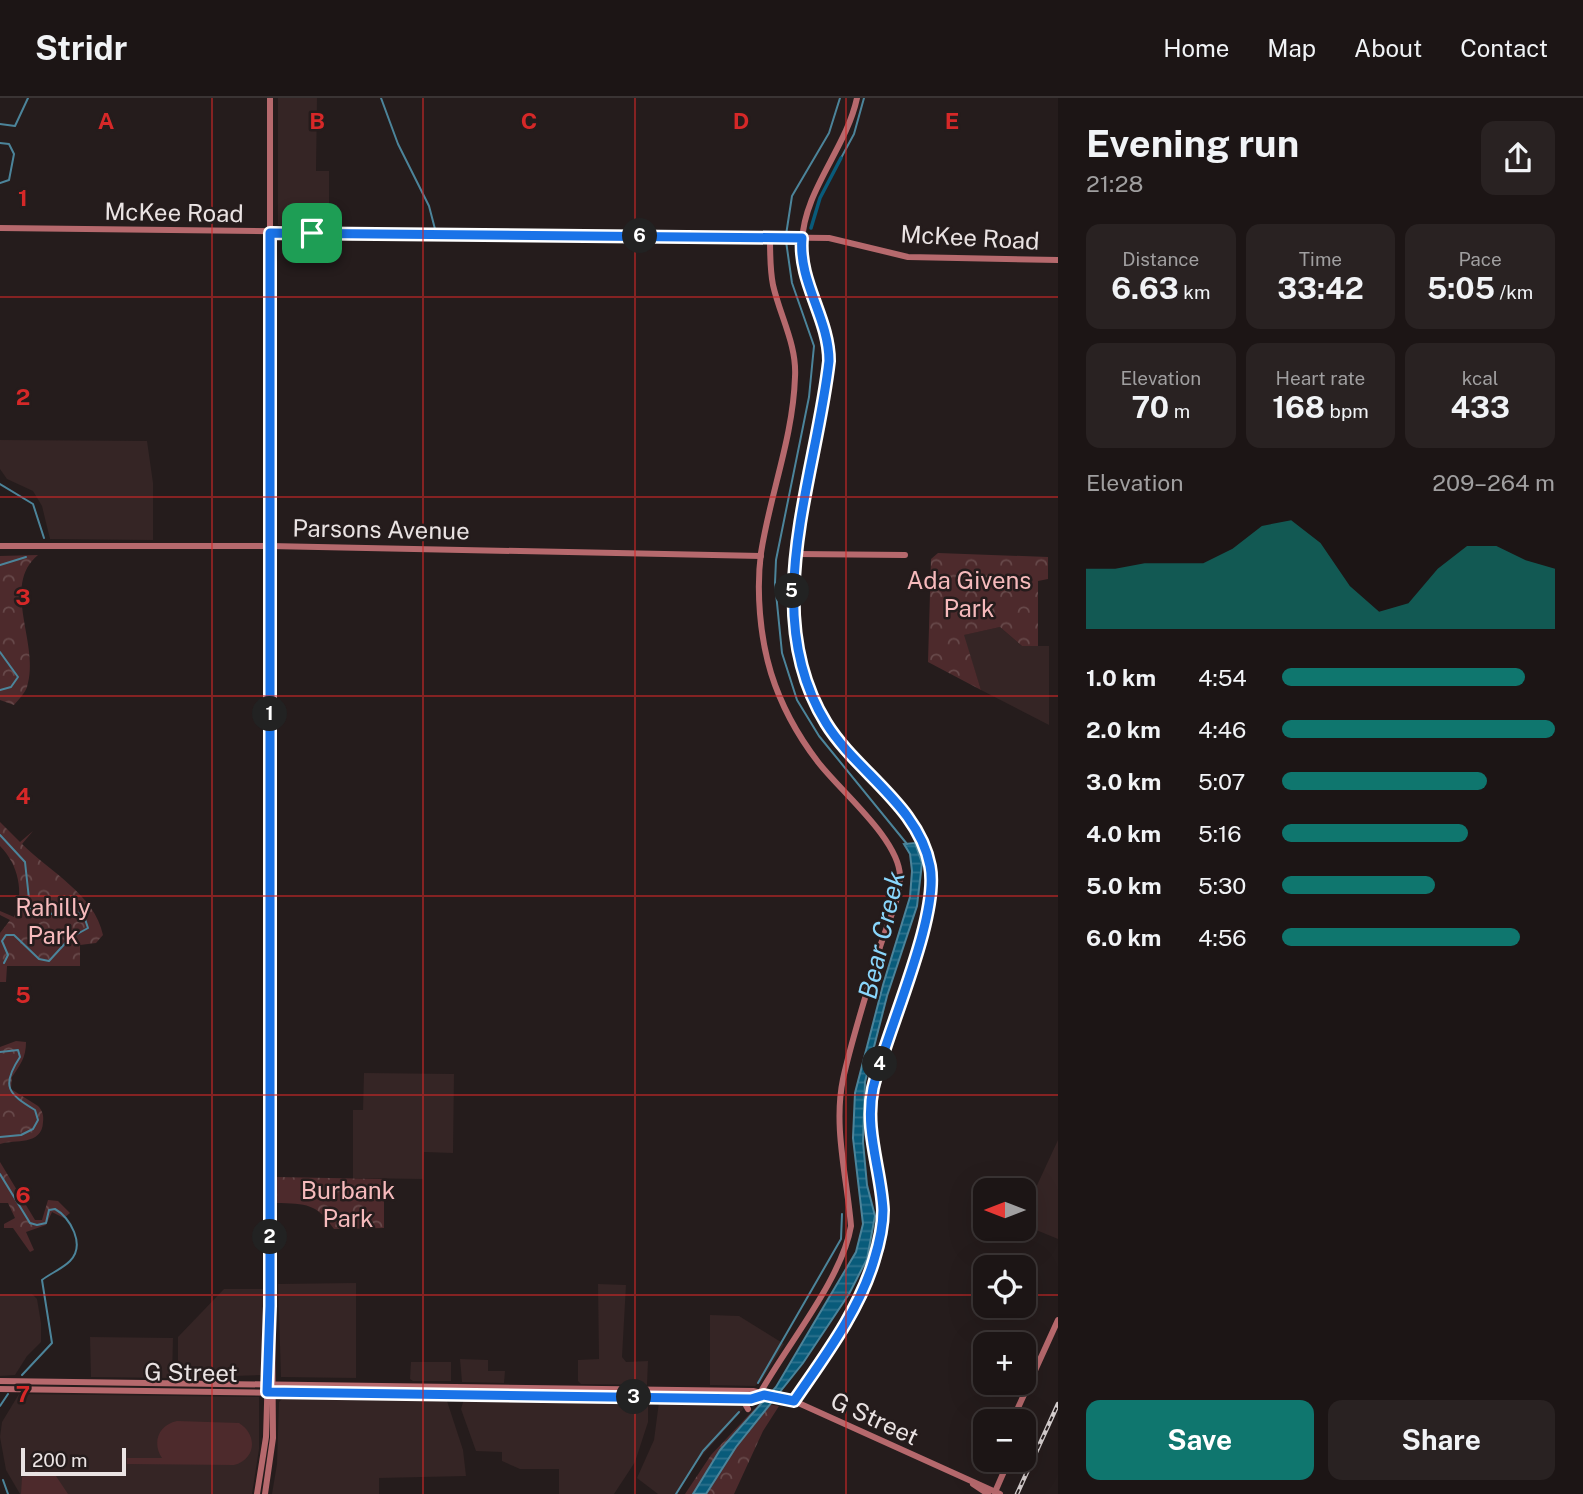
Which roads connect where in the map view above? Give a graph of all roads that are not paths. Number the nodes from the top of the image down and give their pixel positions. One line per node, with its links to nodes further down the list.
1 (270, 98): 4 (street)
2 (856, 98): 6 (street)
3 (0, 228): 4 (street, McKee Road)
4 (270, 233): 5 (street, McKee Road); 9 (street)
5 (773, 238): 6 (street, McKee Road); 12 (street)
6 (799, 238): 7 (street, McKee Road); 10 (street)
7 (1058, 260)
8 (0, 546): 9 (street, Parsons Avenue)
9 (270, 546): 12 (street, Parsons Avenue); 16 (street)
10 (797, 554): 11 (street); 23 (street)
11 (905, 555)
12 (761, 556): 14 (street)
13 (1058, 1320): 25 (street)
14 (768, 1378): 20 (street); 21 (street)
15 (0, 1381): 17 (street, G Street)
16 (270, 1384): 17 (street, G Street); 19 (street); 20 (street, G Street)
17 (175, 1387): 18 (street, G Street); 19 (street, G Street)
18 (0, 1389)
19 (270, 1392): 22 (street, G Street); 26 (street); 28 (street)
20 (761, 1395): 21 (street, G Street); 22 (street, G Street)
21 (775, 1396): 23 (street, G Street)
22 (742, 1398): 24 (street)
23 (794, 1401): 29 (street, G Street)
24 (748, 1409)
25 (1017, 1409)
26 (264, 1452): 28 (street); 30 (street)
27 (1004, 1472): 29 (street)
28 (269, 1473): 31 (street)
29 (994, 1493)
30 (257, 1494)
31 (265, 1494)

